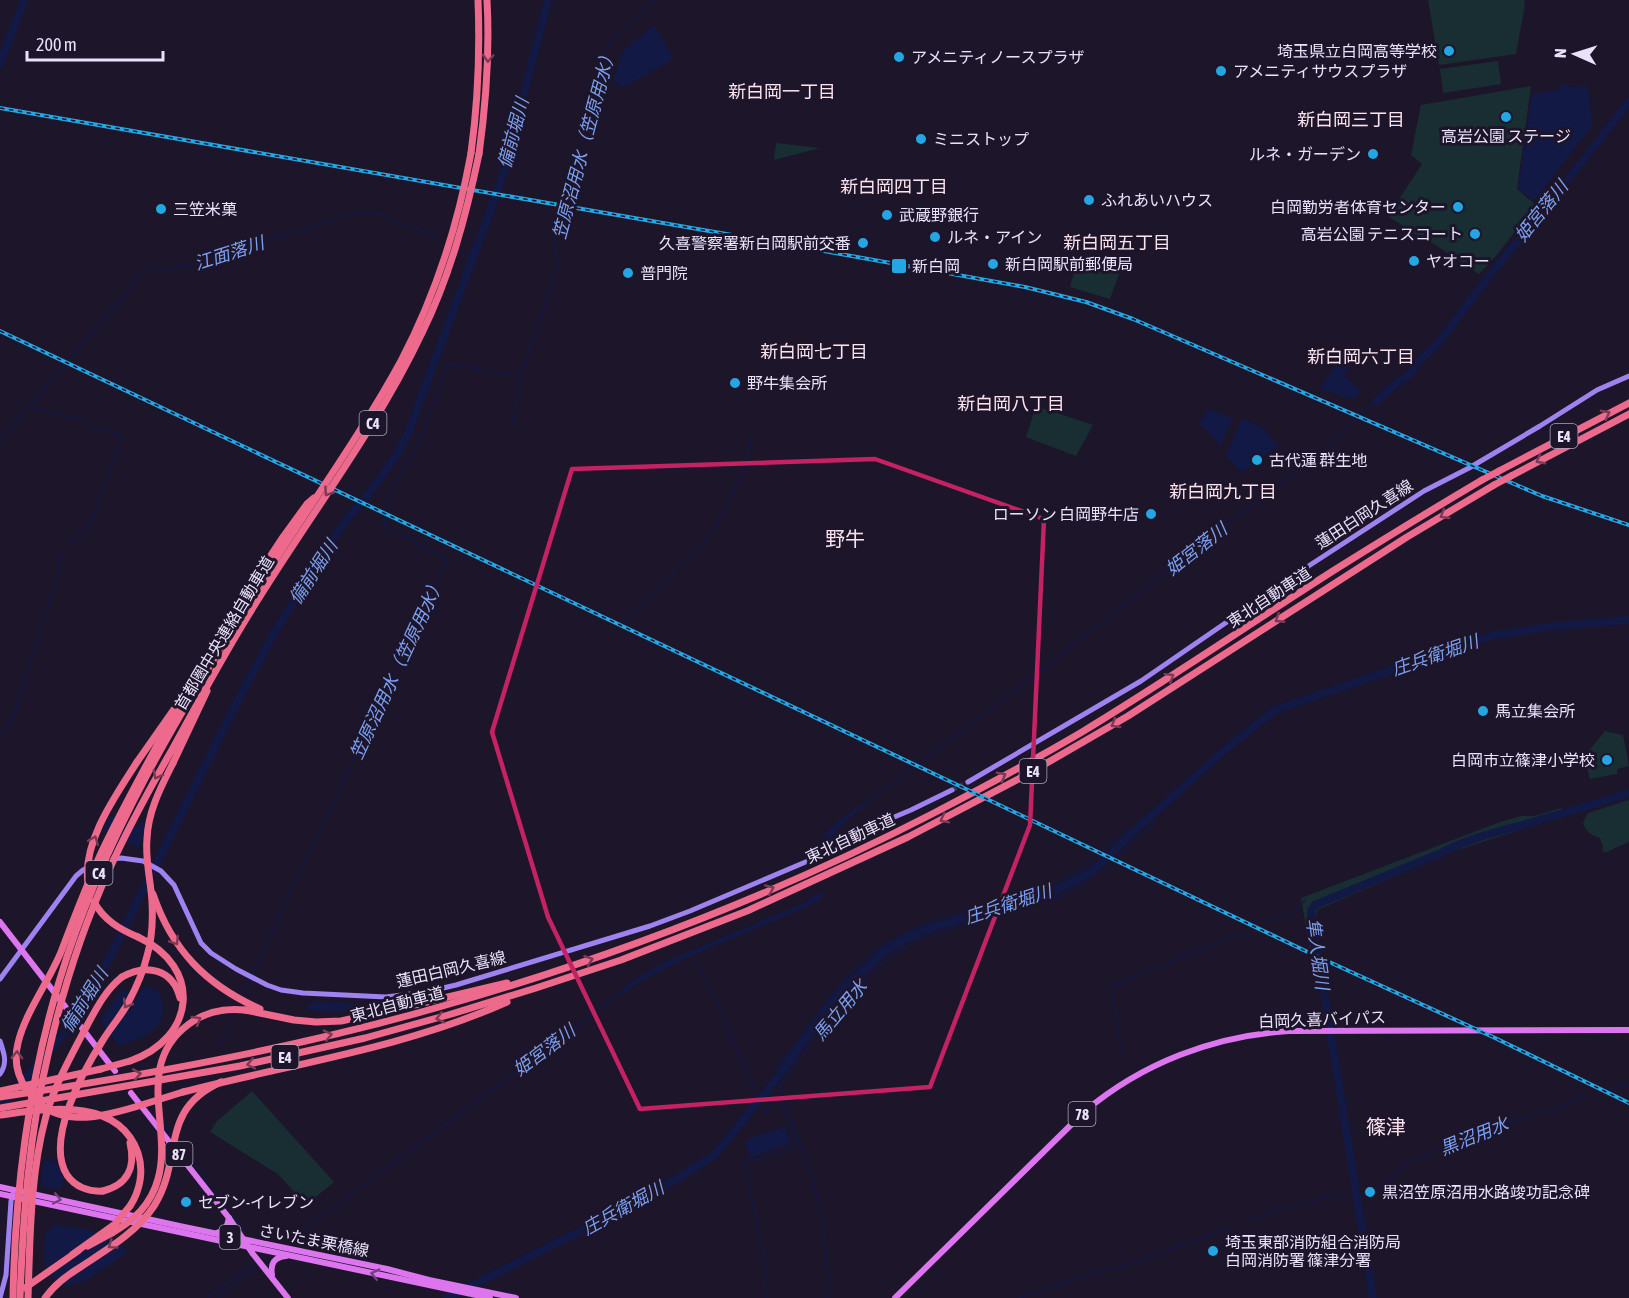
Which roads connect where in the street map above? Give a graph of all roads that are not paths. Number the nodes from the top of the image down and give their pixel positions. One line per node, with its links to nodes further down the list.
1 (478, 0): 6 (highway, 首都圏中央連絡自動車道 / C4, bridge)
2 (487, 0): 7 (highway, 首都圏中央連絡自動車道 / C4, one-way to 7, bridge)
3 (1629, 376): 9 (main road, 蓮田白岡久喜線)
4 (1629, 402): 14 (highway, 東北自動車道 / E4, one-way to 4, bridge)
5 (1629, 414): 16 (highway, 東北自動車道 / E4, one-way to 16, bridge)
6 (317, 495): 8 (highway, bridge); 41 (highway, 首都圏中央連絡自動車道 / C4, bridge)
7 (216, 669): 11 (highway, bridge); 42 (highway, 首都圏中央連絡自動車道 / C4, one-way to 42, bridge)
8 (192, 682): 18 (highway, one-way to 8, bridge); 23 (highway, one-way to 8, bridge)
9 (968, 782)
10 (952, 790): 13 (main road, 蓮田白岡久喜線)
11 (150, 888): 17 (highway, one-way to 17, bridge); 29 (highway, one-way to 29, bridge)
12 (0, 922): 13 (main road)
13 (22, 950): 15 (main road, 蓮田白岡久喜線); 21 (main road)
14 (533, 978): 17 (highway); 26 (highway, 東北自動車道 / E4, one-way to 14)
15 (0, 979)
16 (536, 988): 23 (highway); 27 (highway, 東北自動車道 / E4, one-way to 27)
17 (246, 1007): 37 (highway, one-way to 17, bridge)
18 (179, 1016): 24 (highway, bridge); 43 (highway, bridge)
19 (1629, 1030): 48 (main road, 白岡久喜バイパス / 78)
20 (0, 1041): 22 (main road)
21 (115, 1071)
22 (0, 1074)
23 (221, 1082): 44 (highway, one-way to 44, bridge)
24 (0, 1091)
25 (131, 1092): 33 (main road, 87)
26 (0, 1097)
27 (0, 1108)
28 (0, 1115): 29 (highway)
29 (122, 1128): 37 (highway, bridge)
30 (0, 1187): 31 (main road, さいたま栗橋線 / 3)
31 (13, 1193): 32 (main road, さいたま栗橋線 / 3); 34 (main road, さいたま栗橋線 / 3, one-way to 34); 36 (main road, さいたま栗橋線 / 3); 40 (main road)
32 (0, 1194)
33 (229, 1218): 34 (main road); 35 (main road, 87)
34 (214, 1233): 35 (main road, さいたま栗橋線 / 3)
35 (245, 1240): 36 (main road, 87); 47 (main road, さいたま栗橋線 / 3)
36 (249, 1247): 38 (main road, さいたま栗橋線 / 3); 39 (main road, 87)
37 (73, 1254): 41 (highway, bridge)
38 (292, 1256): 39 (main road); 46 (main road, さいたま栗橋線 / 3, one-way to 38)
39 (273, 1279): 45 (main road, 87)
40 (0, 1298)
41 (14, 1298)
42 (20, 1298)
43 (28, 1298)
44 (45, 1298)
45 (288, 1298)
46 (490, 1298)
47 (516, 1298)
48 (895, 1298)

